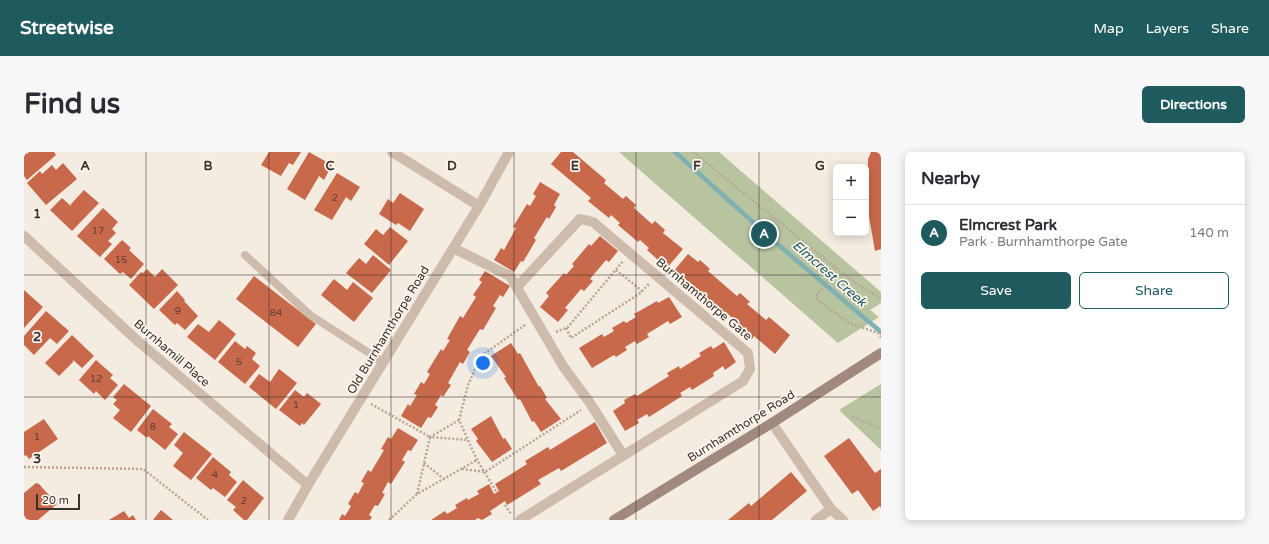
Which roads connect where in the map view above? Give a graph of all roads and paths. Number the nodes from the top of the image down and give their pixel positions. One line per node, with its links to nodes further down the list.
1 (392, 152): 4 (street)
2 (509, 152): 4 (street, Old Burnhamthorpe Road)
3 (693, 152): 9 (path)
4 (479, 206): 6 (street, Old Burnhamthorpe Road)
5 (24, 236): 36 (street, Burnhamill Place)
6 (453, 248): 12 (street); 20 (street, Old Burnhamthorpe Road)
7 (630, 253): 10 (path); 11 (street, Burnhamthorpe Gate); 12 (street, Burnhamthorpe Gate)
8 (245, 255): 20 (lane)
9 (836, 268): 14 (path); 18 (path)
10 (616, 270): 13 (path); 16 (path)
11 (661, 280): 13 (path); 29 (street, Burnhamthorpe Gate)
12 (517, 287): 15 (street)
13 (642, 291): 16 (path)
14 (881, 298)
15 (536, 318): 17 (street); 24 (path)
16 (566, 328): 17 (path)
17 (547, 337): 22 (street)
18 (881, 337)
19 (881, 353): 25 (main road, Burnhamthorpe Road)
20 (383, 362): 21 (street, Old Burnhamthorpe Road)
21 (362, 399): 27 (path); 36 (street, Old Burnhamthorpe Road)
22 (590, 403): 29 (street); 34 (path)
23 (852, 416): 26 (path)
24 (459, 420): 27 (path); 28 (path)
25 (772, 423): 39 (street); 44 (main road, Burnhamthorpe Road)
26 (881, 429)
27 (430, 437): 28 (path); 31 (path)
28 (468, 440): 30 (path)
29 (623, 455): 43 (street, Burnhamthorpe Gate)
30 (477, 460): 33 (path); 34 (path)
31 (424, 463): 35 (path); 38 (path)
32 (24, 467): 40 (path)
33 (462, 469): 34 (path); 35 (path)
34 (485, 472): 37 (path)
35 (444, 479): 38 (path)
36 (308, 485): 41 (street, Old Burnhamthorpe Road)
37 (496, 491)
38 (417, 494): 42 (path)
39 (831, 509): 45 (street); 46 (street)
40 (208, 520)
41 (288, 520)
42 (390, 520)
43 (520, 520)
44 (614, 520)
45 (816, 520)
46 (843, 520)

